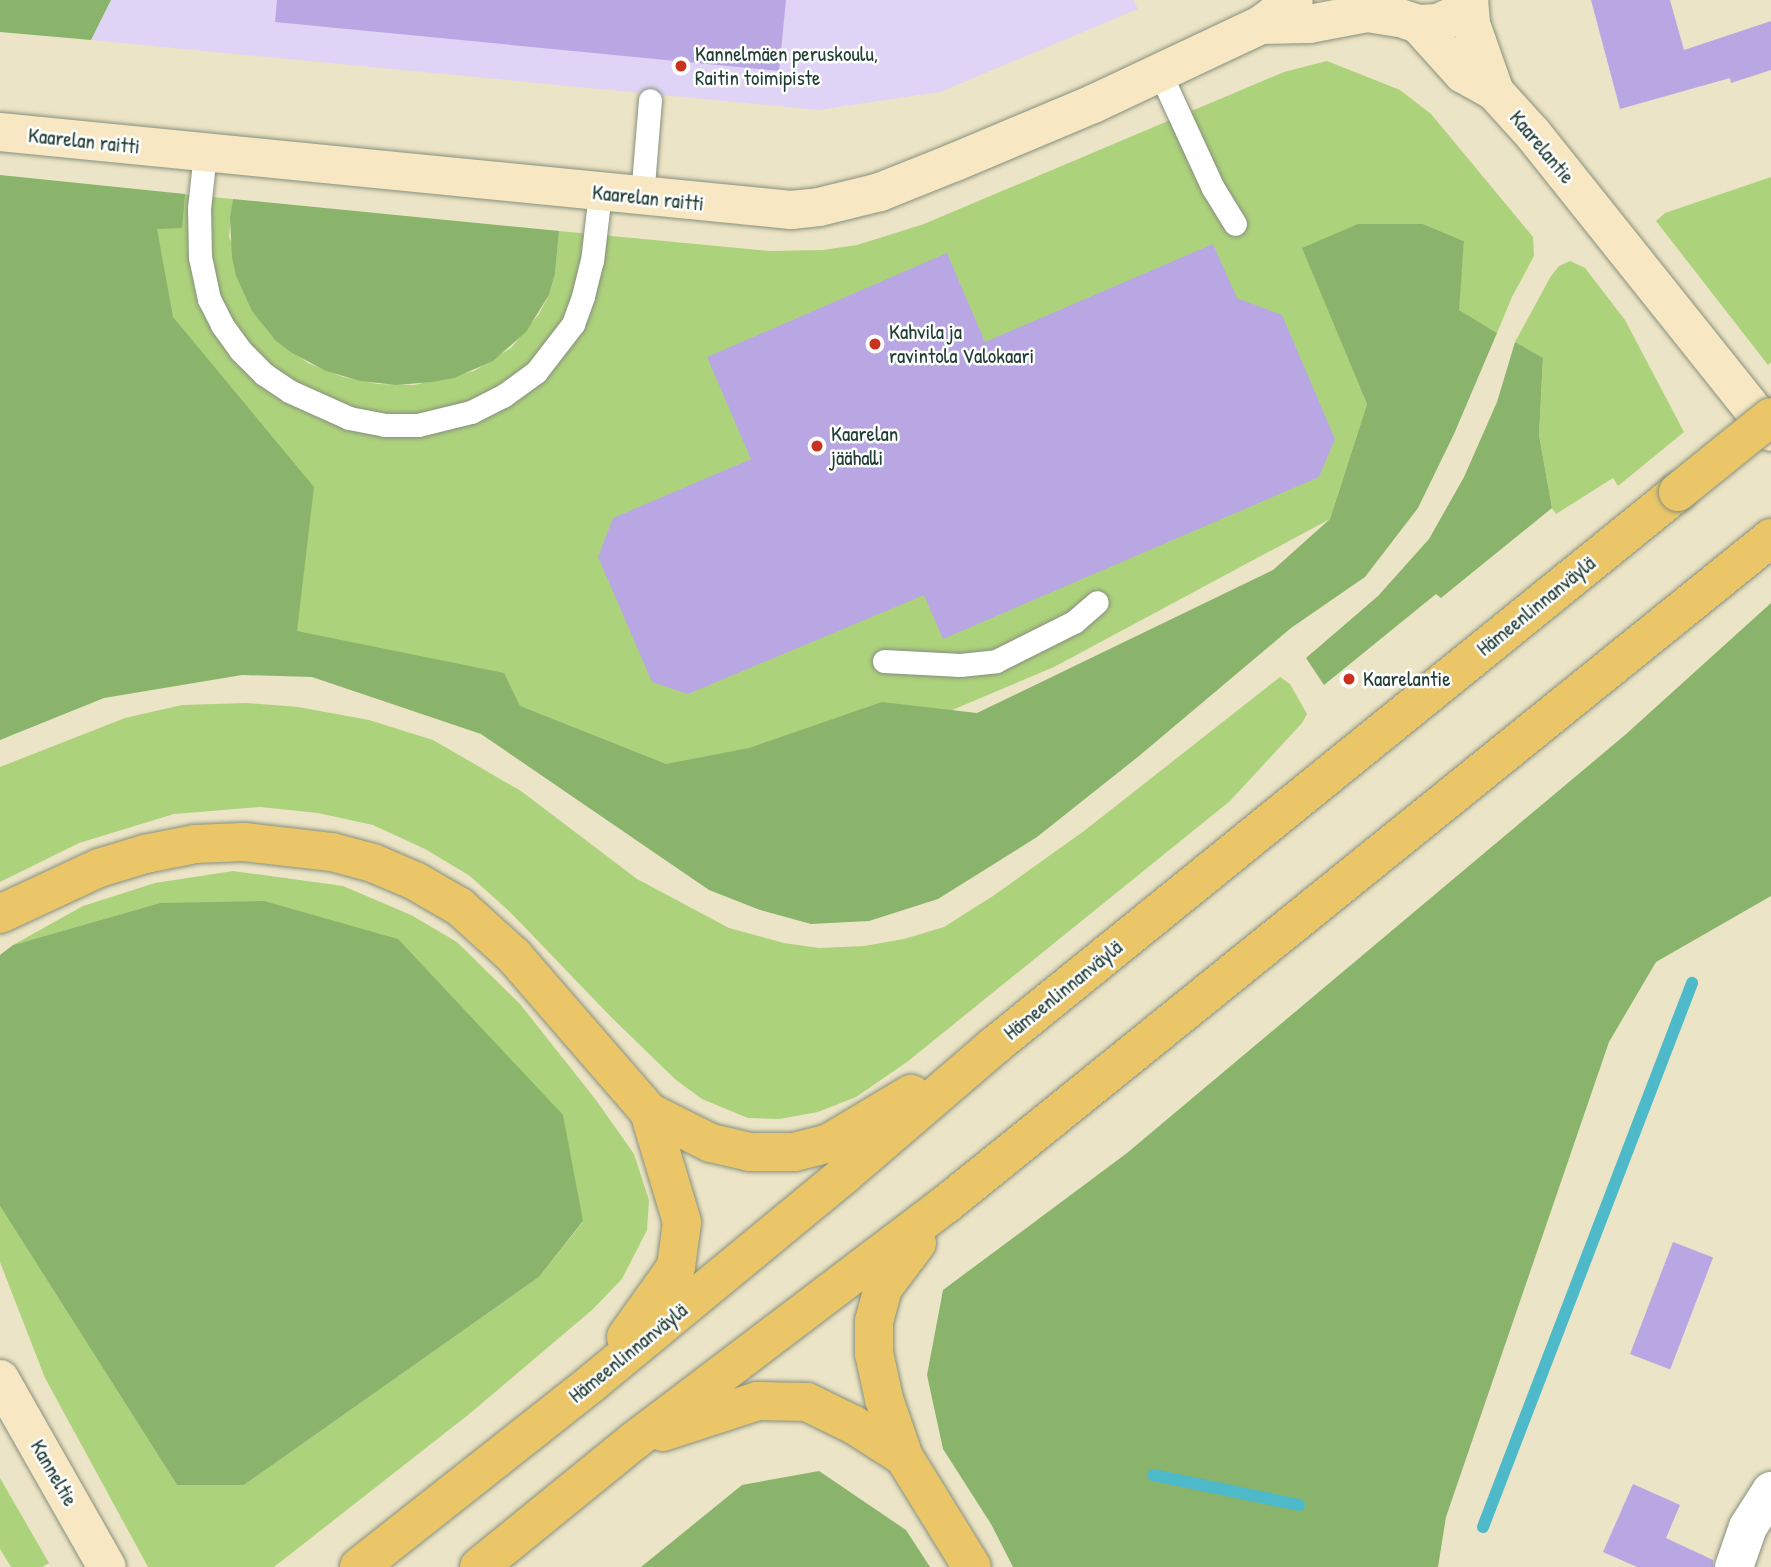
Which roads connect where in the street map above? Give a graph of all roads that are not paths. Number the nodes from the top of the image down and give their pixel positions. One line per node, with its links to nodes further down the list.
1 (1294, 0): 4 (main road, Kaarelan raitti)
2 (1469, 0): 3 (main road); 6 (main road, Kaarelantie)
3 (1400, 14): 4 (main road, Kaarelan raitti); 6 (main road, Kaarelantie)
4 (1261, 26): 5 (main road, Kaarelan raitti)
5 (1160, 73): 11 (main road, Kaarelan raitti); 12 (lane)
6 (1495, 92): 14 (main road, Kaarelantie)
7 (650, 100): 11 (lane)
8 (0, 132): 9 (main road, Kaarelan raitti)
9 (205, 153): 10 (main road, Kaarelan raitti); 10 (lane)
10 (600, 193): 11 (main road, Kaarelan raitti)
11 (642, 197)
12 (1235, 224)
13 (1771, 417): 19 (highway, Hämeenlinnanväylä, bridge)
14 (1771, 432)
15 (1771, 538): 21 (highway)
16 (1097, 602): 17 (lane)
17 (884, 661)
18 (0, 914): 20 (highway)
19 (994, 1046): 20 (highway); 23 (highway, Hämeenlinnanväylä)
20 (649, 1112): 23 (highway)
21 (945, 1205): 24 (highway); 25 (highway)
22 (0, 1379): 27 (main road, Kanneltie)
23 (593, 1382): 28 (highway, Hämeenlinnanväylä)
24 (634, 1441): 25 (highway); 29 (highway)
25 (904, 1457): 30 (highway)
26 (1771, 1491): 31 (street)
27 (107, 1567)
28 (359, 1567)
29 (479, 1567)
30 (972, 1567)
31 (1734, 1567)

